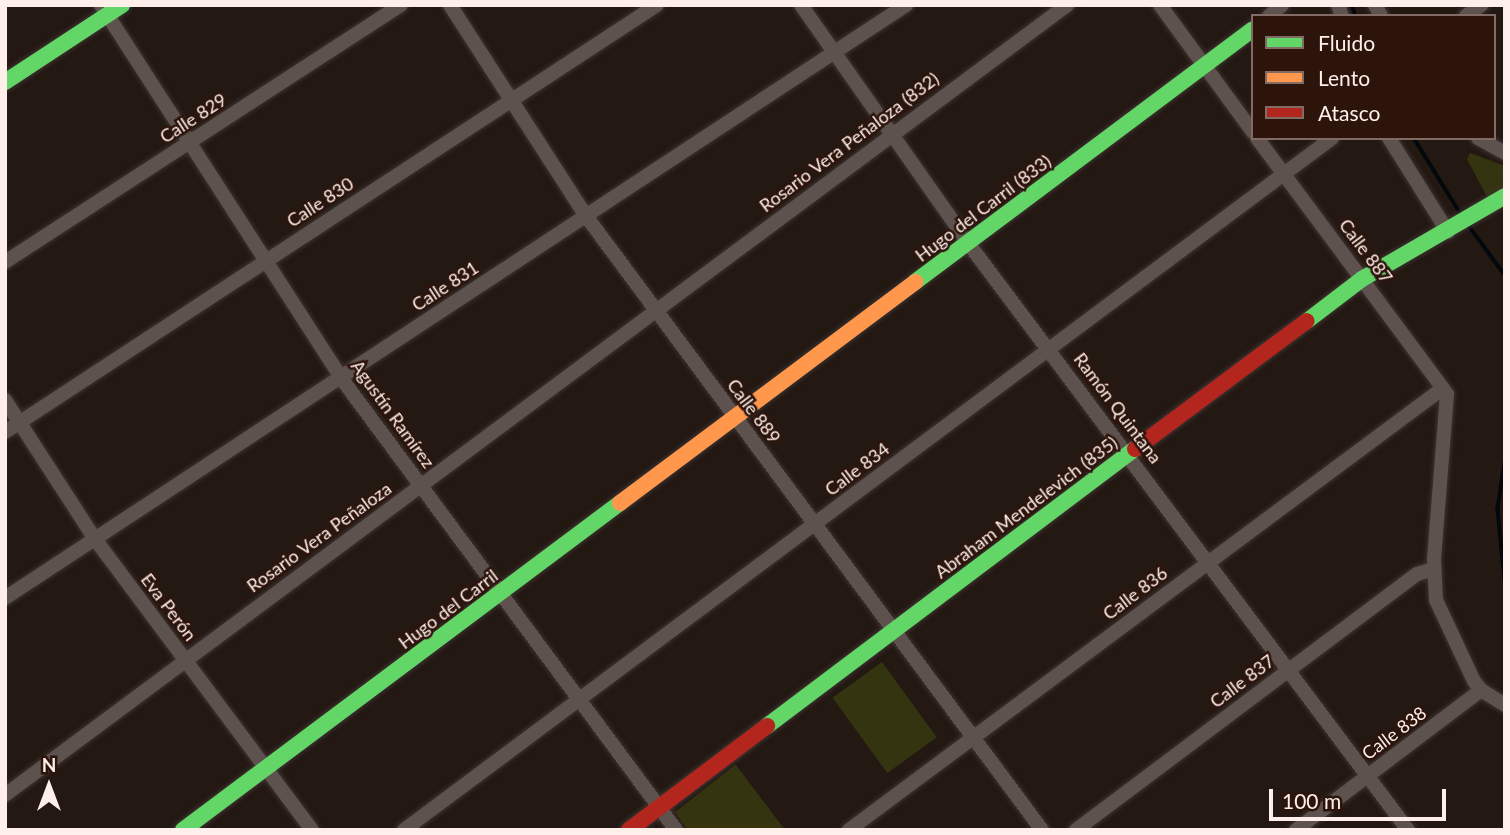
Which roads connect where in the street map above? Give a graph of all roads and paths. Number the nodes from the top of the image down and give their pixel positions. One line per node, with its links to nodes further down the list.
1 (122, 5): 9 (street)
2 (401, 5): 21 (street, Calle 829)
3 (450, 5): 14 (street, Calle 889)
4 (657, 5): 14 (street, Calle 830)
5 (801, 5): 11 (street, Ramón Quintana)
6 (906, 5): 11 (street, Calle 831)
7 (1067, 5): 16 (street, Rosario Vera Peñaloza (832))
8 (1160, 5): 12 (street)
9 (104, 10): 13 (street); 21 (street, Agustín Ramírez)
10 (1251, 31): 12 (street, Hugo del Carril (833))
11 (832, 53): 16 (street, Ramón Quintana); 25 (street, Calle 831)
12 (1205, 67): 15 (street); 27 (street, Hugo del Carril (833))
13 (5, 82)
14 (513, 99): 25 (street, Calle 889); 28 (street, Calle 830)
15 (1251, 129)
16 (890, 135): 27 (street, Ramón Quintana); 31 (street, Rosario Vera Peñaloza (832))
17 (1258, 140): 23 (street, Calle 887)
18 (1329, 140): 23 (street, Calle 834)
19 (1390, 140): 26 (street)
20 (1482, 140): 22 (street)
21 (189, 143): 28 (street, Agustín Ramírez); 29 (street, Calle 829)
22 (1505, 153)
23 (1283, 174): 30 (street, Calle 887); 32 (street, Calle 834)
24 (1505, 196): 26 (street, Abraham Mendelevich (835))
25 (586, 216): 31 (street, Calle 889); 33 (street, Calle 831)
26 (1451, 230): 30 (street, Abraham Mendelevich (835))
27 (968, 243): 32 (street, Ramón Quintana); 36 (street, Hugo del Carril (833))
28 (267, 260): 33 (street, Agustín Ramírez); 37 (street, Calle 830)
29 (5, 262)
30 (1362, 279): 34 (street, Calle 887); 39 (street, Abraham Mendelevich (835))
31 (655, 310): 36 (street, Calle 889); 40 (street, Rosario Vera Peñaloza)
32 (1050, 349): 39 (street, Ramón Quintana); 41 (street, Calle 834)
33 (341, 378): 40 (street, Agustín Ramírez); 42 (street, Calle 831)
34 (1443, 388): 43 (street, Calle 836); 44 (street)
35 (5, 400): 37 (street, Eva Perón)
36 (736, 418): 41 (street, Calle 889); 45 (street, Hugo del Carril)
37 (19, 423): 38 (street, Calle 830); 42 (street, Eva Perón)
38 (5, 432)
39 (1128, 454): 43 (street, Ramón Quintana); 47 (street, Abraham Mendelevich (835))
40 (422, 485): 45 (street, Agustín Ramírez); 48 (street, Rosario Vera Peñaloza)
41 (814, 525): 47 (street, Calle 889); 51 (street, Calle 834)
42 (95, 539): 46 (street, Calle 831); 48 (street, Eva Perón)
43 (1208, 562): 49 (street, Ramón Quintana); 53 (street, Calle 836)
44 (1434, 569): 49 (street, Calle 837); 50 (street)
45 (501, 594): 51 (street, Agustín Ramírez); 54 (street, Hugo del Carril)
46 (5, 598)
47 (893, 631): 53 (street, Calle 889); 57 (street, Abraham Mendelevich (835))
48 (184, 660): 54 (street, Eva Perón); 56 (street, Rosario Vera Peñaloza)
49 (1288, 671): 55 (street, Ramón Quintana); 65 (street, Calle 837)
50 (1481, 690): 52 (street); 55 (street, Calle 838)
51 (580, 700): 57 (street, Agustín Ramírez); 60 (street, Calle 834)
52 (1505, 705)
53 (973, 738): 63 (street, Calle 836); 64 (street, Calle 889)
54 (266, 768): 58 (street, Hugo del Carril); 59 (street, Eva Perón)
55 (1368, 776): 66 (street, Calle 838); 67 (street, Ramón Quintana)
56 (5, 795)
57 (658, 808): 61 (street, Abraham Mendelevich (835)); 62 (street, Agustín Ramírez)
58 (183, 830)
59 (312, 830)
60 (404, 830)
61 (629, 830)
62 (676, 830)
63 (849, 830)
64 (1042, 830)
65 (1076, 830)
66 (1296, 830)
67 (1408, 830)

